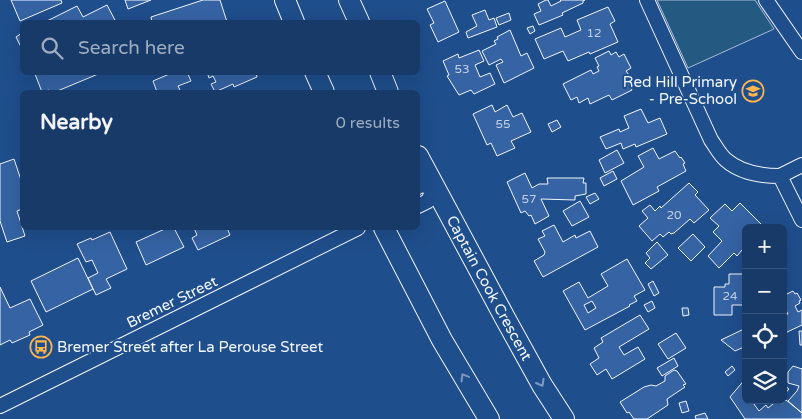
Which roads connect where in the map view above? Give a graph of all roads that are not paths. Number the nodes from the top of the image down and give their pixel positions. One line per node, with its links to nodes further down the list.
1 (285, 0): 5 (main road)
2 (349, 0): 6 (main road)
3 (647, 0): 14 (street)
4 (766, 0): 7 (street)
5 (293, 20)
6 (358, 20)
7 (802, 52)
8 (316, 75): 10 (main road)
9 (381, 75): 11 (main road)
10 (323, 90)
11 (387, 90)
12 (420, 164): 15 (main road, Captain Cook Crescent)
13 (802, 165): 14 (street)
14 (780, 176): 17 (street)
15 (426, 188): 16 (street); 22 (main road, Captain Cook Crescent, one-way to 22)
16 (420, 205)
17 (802, 220)
18 (354, 230): 20 (street, Bremer Street)
19 (385, 230): 21 (main road, one-way to 19)
20 (0, 406)
21 (489, 419)
22 (564, 419)

